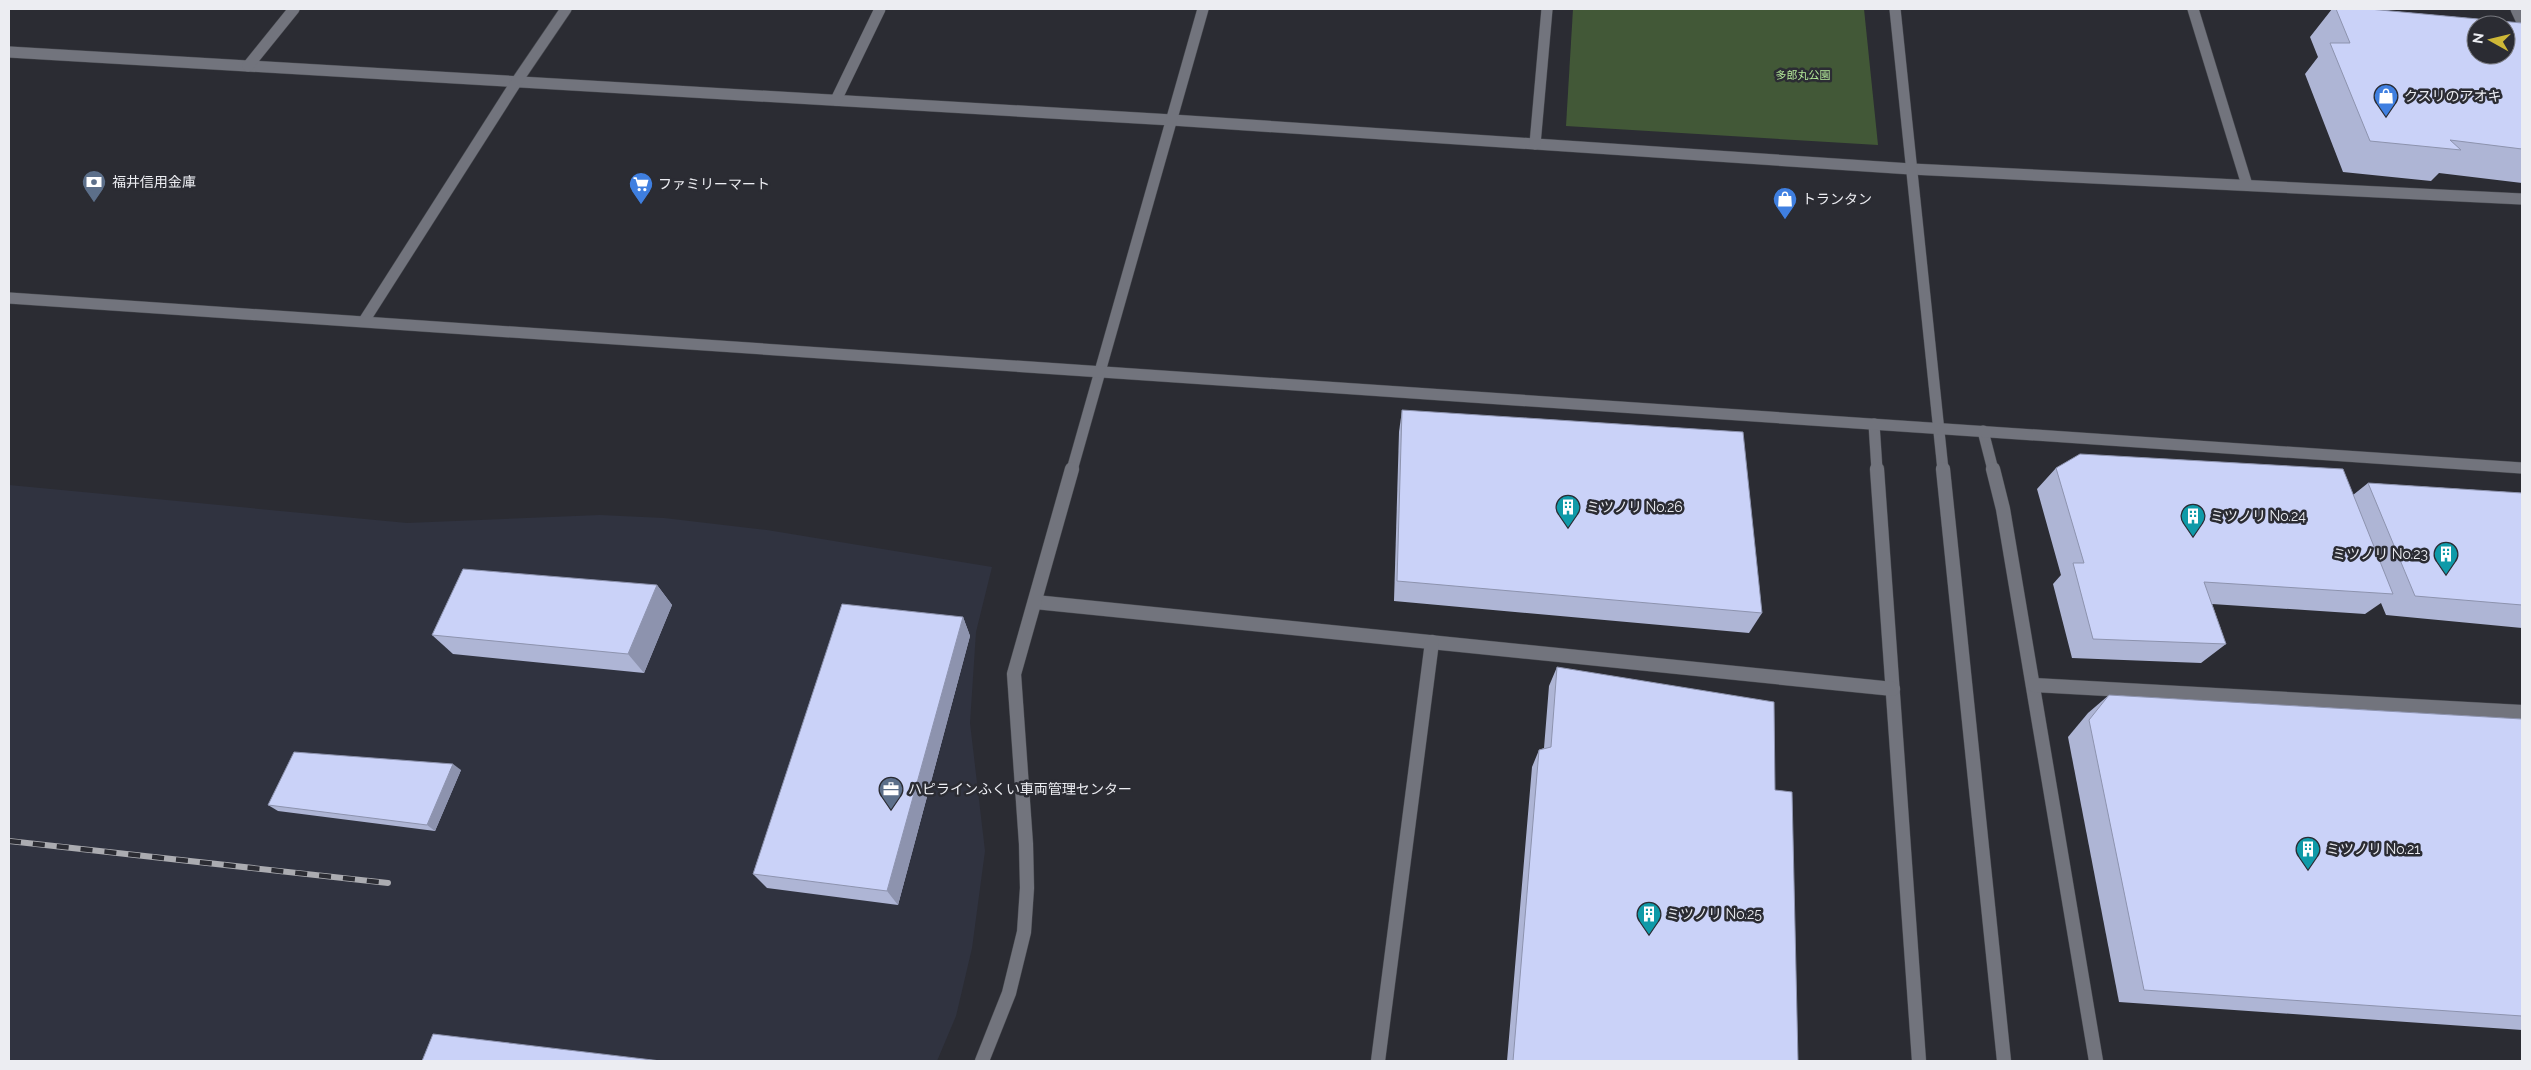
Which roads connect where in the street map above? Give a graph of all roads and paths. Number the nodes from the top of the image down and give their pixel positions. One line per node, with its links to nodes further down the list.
1 (294, 9): 11 (street)
2 (566, 9): 12 (street)
3 (880, 9): 13 (street)
4 (1203, 9): 14 (street)
5 (1547, 9): 15 (street)
6 (1895, 9): 16 (street)
7 (2193, 9): 17 (street)
8 (2516, 9): 9 (street)
9 (2522, 22)
10 (9, 52): 11 (street)
11 (248, 66): 12 (street)
12 (517, 81): 13 (street); 20 (street)
13 (836, 100): 14 (street)
14 (1172, 120): 15 (street); 21 (street)
15 (1535, 144): 16 (street)
16 (1911, 169): 17 (street); 23 (street)
17 (2247, 186): 18 (street)
18 (2522, 199)
19 (9, 298): 20 (street)
20 (364, 322): 21 (street)
21 (1098, 373): 22 (street); 26 (street)
22 (1874, 424): 23 (street); 29 (street)
23 (1938, 428): 24 (street); 34 (street)
24 (1982, 431): 25 (street); 28 (street)
25 (2522, 468)
26 (1035, 602): 27 (street); 31 (street)
27 (1432, 642): 29 (street); 32 (street)
28 (2034, 685): 30 (street); 35 (street)
29 (1893, 689): 33 (street)
30 (2522, 712)
31 (982, 1061)
32 (1378, 1061)
33 (1919, 1061)
34 (2004, 1061)
35 (2096, 1061)

